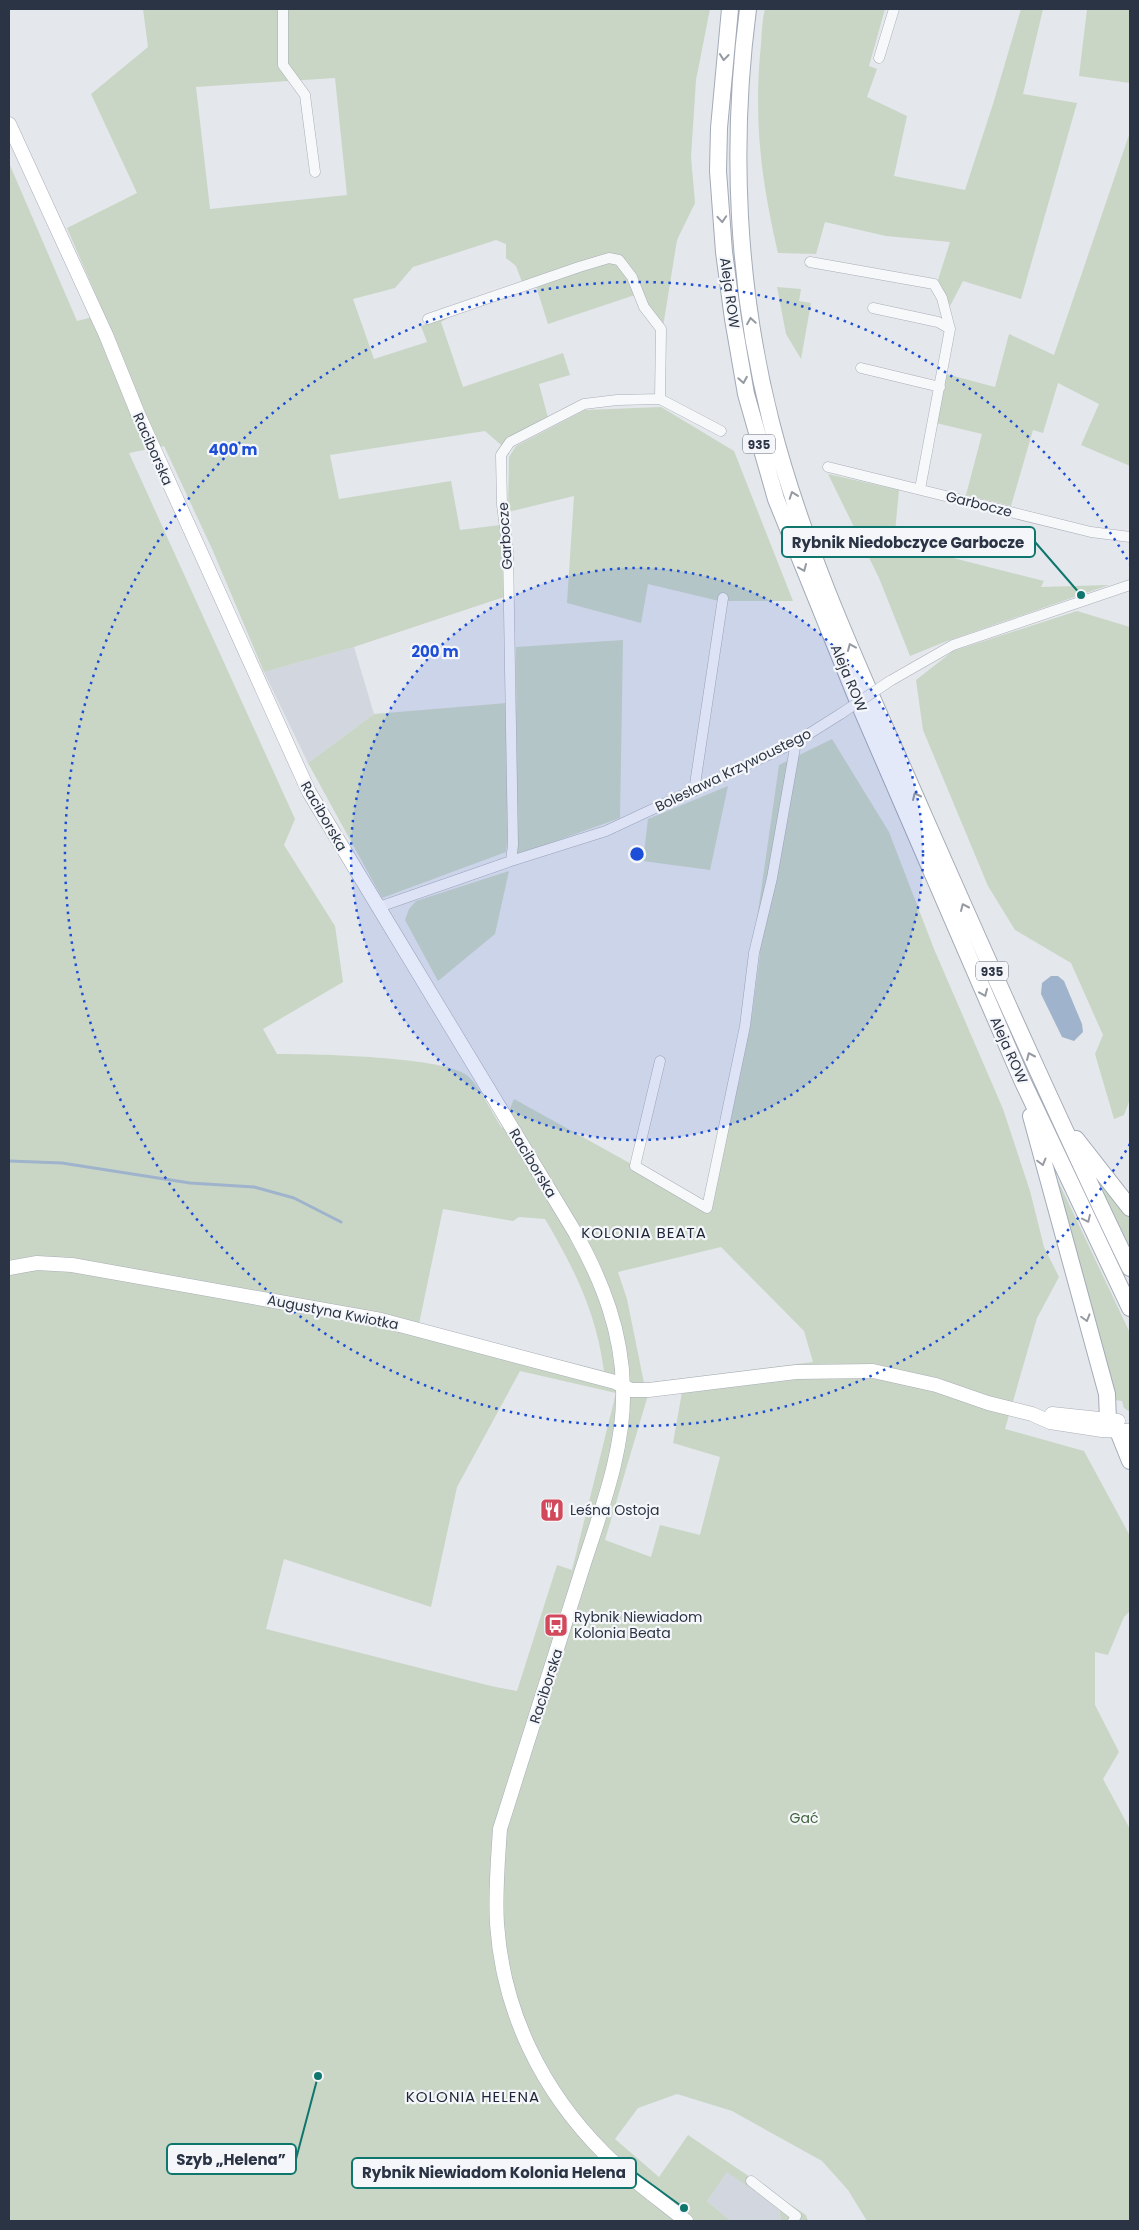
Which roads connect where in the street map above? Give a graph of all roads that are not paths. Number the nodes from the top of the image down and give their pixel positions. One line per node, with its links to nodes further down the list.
1 (283, 9): 7 (street)
2 (730, 9): 26 (main road, Aleja ROW / 935, one-way to 26)
3 (748, 9): 27 (main road, Aleja ROW / 935, one-way to 3)
4 (894, 9): 5 (street)
5 (879, 58)
6 (9, 124): 24 (main road, Raciborska)
7 (315, 172)
8 (810, 262): 11 (street)
9 (873, 308): 11 (street)
10 (428, 319): 14 (street)
11 (950, 329): 13 (street)
12 (861, 368): 13 (street)
13 (940, 387): 17 (street)
14 (660, 399): 15 (street, Garbocze); 23 (street, Garbocze)
15 (721, 431)
16 (828, 467): 17 (street, Garbocze)
17 (920, 489): 18 (street, Garbocze)
18 (1130, 537)
19 (1130, 585): 21 (street, Bolesława Krzywoustego, bridge)
20 (723, 598): 22 (street)
21 (796, 742): 22 (street, Bolesława Krzywoustego); 25 (street)
22 (694, 791): 23 (street, Bolesława Krzywoustego)
23 (511, 860): 24 (street, Bolesława Krzywoustego)
24 (379, 907): 32 (main road, Raciborska)
25 (660, 1061)
26 (1022, 1080): 31 (main road, Aleja ROW / 935, one-way to 31); 33 (main road, one-way to 33)
27 (1050, 1100): 28 (main road); 30 (main road, Aleja ROW / 935)
28 (1130, 1208)
29 (9, 1268): 32 (main road, Augustyna Kwiotka)
30 (1130, 1268)
31 (1130, 1308)
32 (624, 1387): 33 (main road, Augustyna Kwiotka); 36 (main road, Raciborska)
33 (1122, 1426): 34 (main road)
34 (1130, 1461)
35 (751, 2181): 37 (street)
36 (686, 2221)
37 (793, 2221)

